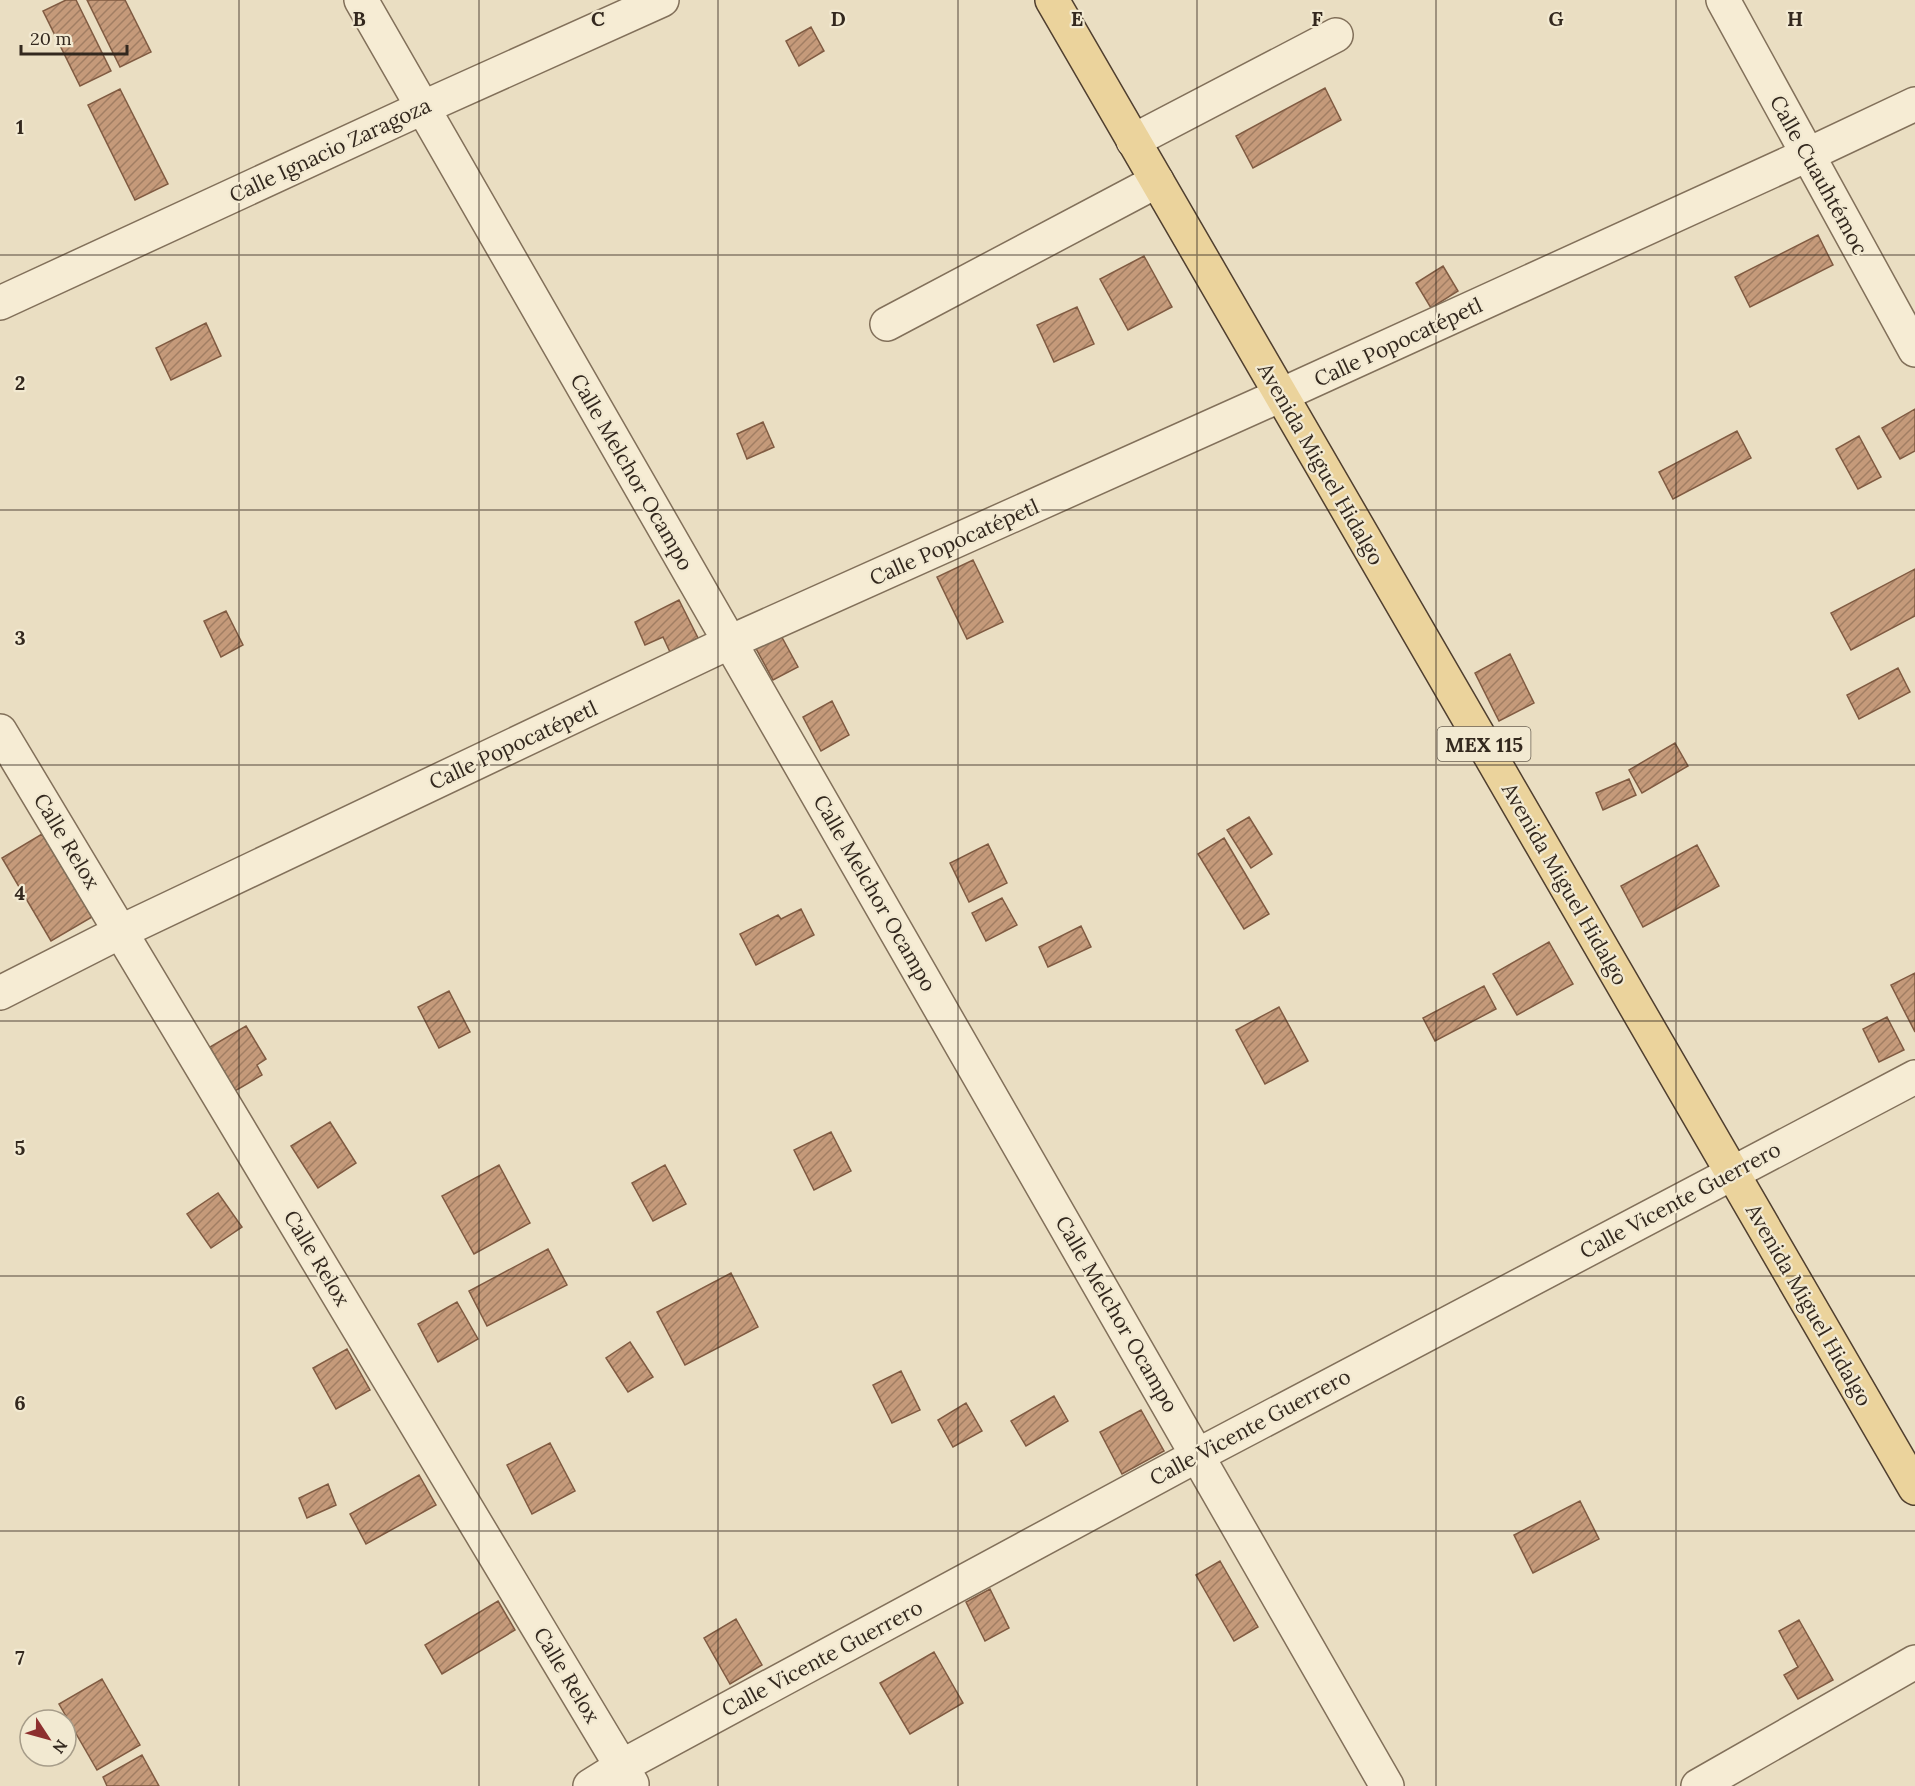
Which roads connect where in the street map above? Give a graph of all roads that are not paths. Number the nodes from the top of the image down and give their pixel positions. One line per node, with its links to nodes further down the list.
1 (362, 0): 7 (street, Calle Melchor Ocampo)
2 (662, 0): 7 (street, Calle Ignacio Zaragoza)
3 (1052, 0): 8 (main road, Avenida Miguel Hidalgo / MEX 115)
4 (1723, 0): 9 (street, Calle Cuauhtémoc)
5 (1336, 35): 8 (street)
6 (1915, 104): 9 (street, Calle Popocatépetl)
7 (422, 108): 11 (street, Calle Ignacio Zaragoza); 15 (street, Calle Melchor Ocampo)
8 (1133, 141): 10 (main road, Avenida Miguel Hidalgo / MEX 115)
9 (1808, 155): 13 (street, Calle Cuauhtémoc); 14 (street, Calle Popocatépetl)
10 (1157, 181): 12 (street); 14 (main road, Avenida Miguel Hidalgo / MEX 115)
11 (0, 303)
12 (887, 324)
13 (1915, 350)
14 (1281, 395): 15 (street, Calle Popocatépetl); 20 (main road, Avenida Miguel Hidalgo / MEX 115)
15 (730, 642): 17 (street, Calle Popocatépetl); 21 (street, Calle Melchor Ocampo)
16 (0, 731): 17 (street, Calle Relox)
17 (122, 931): 18 (street, Calle Popocatépetl); 24 (street, Calle Relox)
18 (0, 993)
19 (1915, 1077): 20 (street, Calle Vicente Guerrero)
20 (1732, 1172): 21 (street, Calle Vicente Guerrero); 22 (main road, Avenida Miguel Hidalgo / MEX 115)
21 (1198, 1455): 24 (street, Calle Vicente Guerrero); 26 (street, Calle Melchor Ocampo)
22 (1915, 1488)
23 (1915, 1662): 27 (street)
24 (627, 1776): 25 (street, Calle Vicente Guerrero)
25 (590, 1786)
26 (1387, 1786)
27 (1698, 1786)

